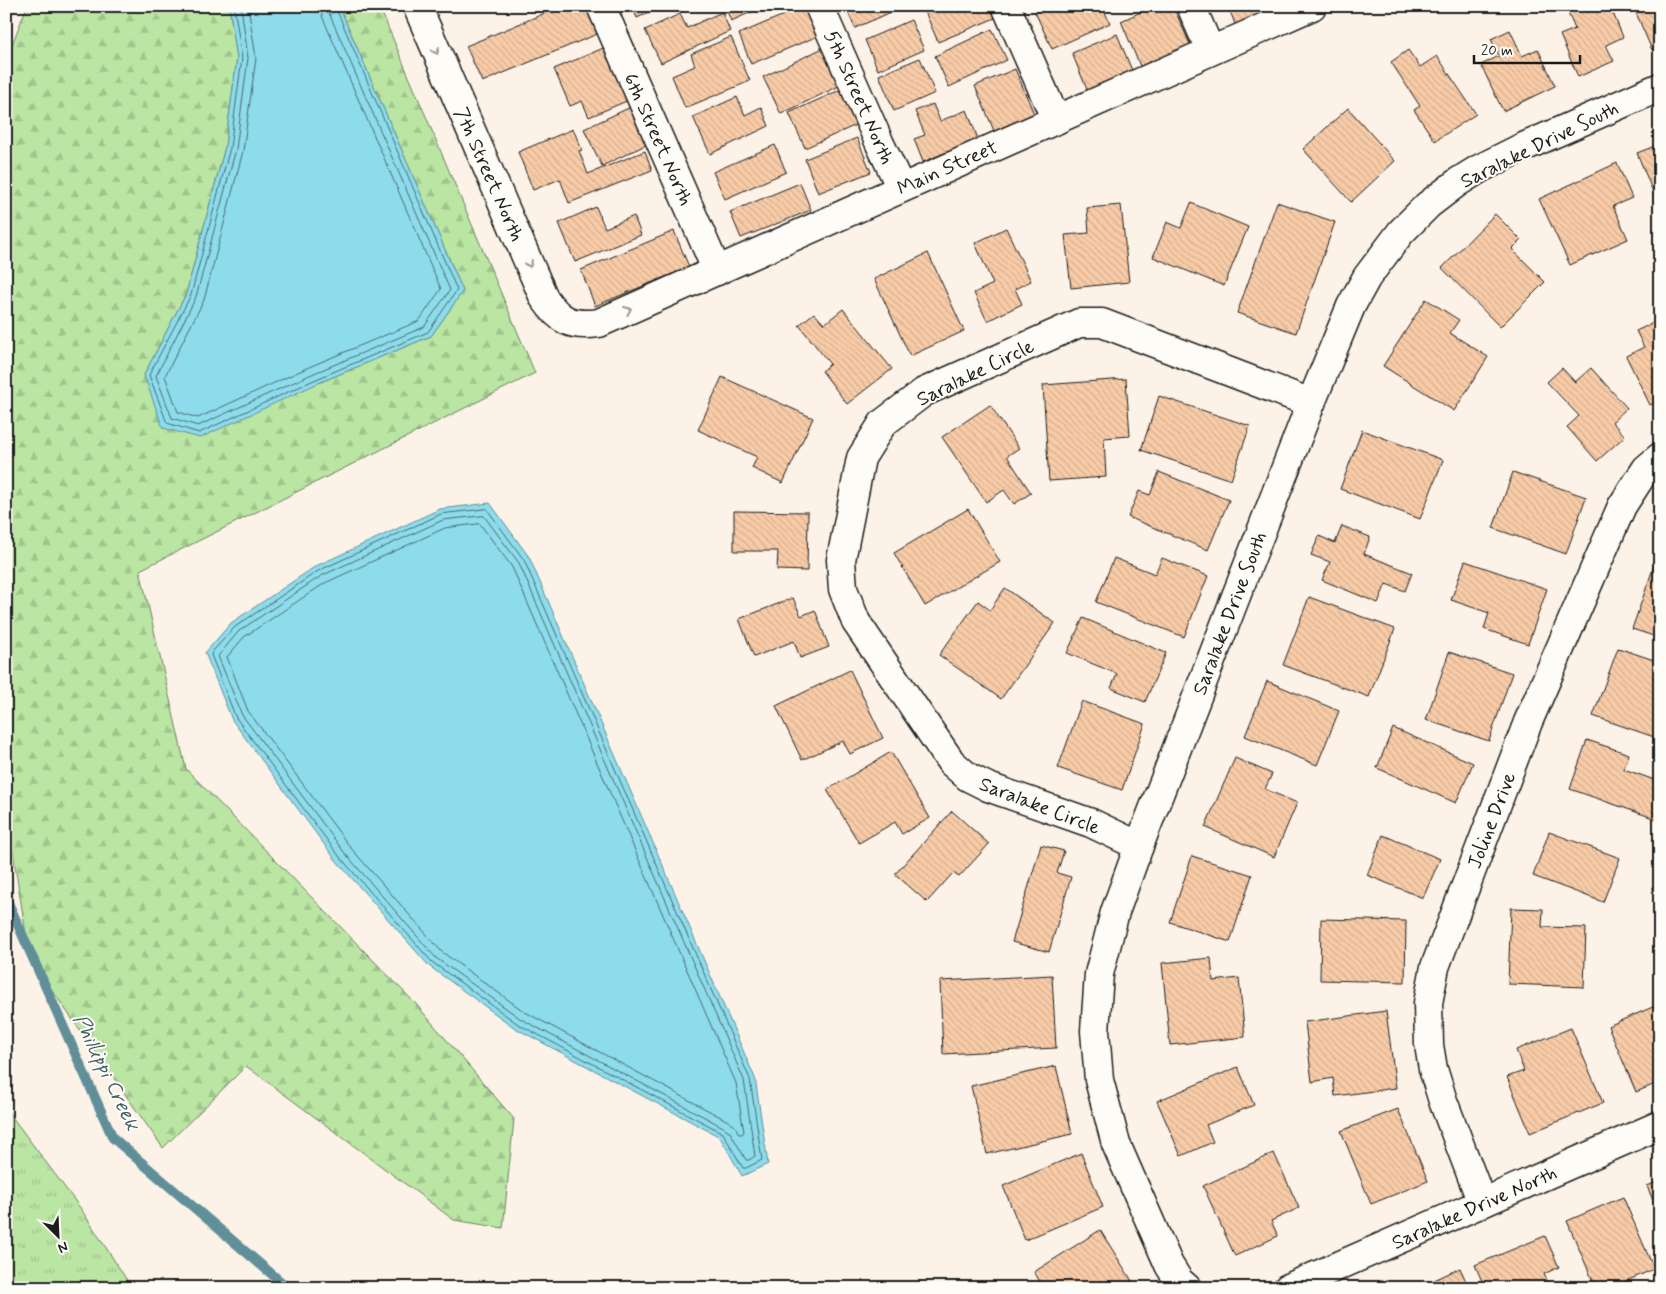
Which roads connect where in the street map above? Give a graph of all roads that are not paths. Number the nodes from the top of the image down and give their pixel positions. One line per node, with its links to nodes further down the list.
1 (417, 6): 12 (street, 7th Street North, one-way to 12)
2 (601, 6): 11 (street, 6th Street North)
3 (819, 6): 10 (street, 5th Street North)
4 (1006, 6): 9 (street)
5 (1191, 6): 7 (street)
6 (1312, 6): 7 (street, Main Street)
7 (1210, 50): 9 (street, Main Street)
8 (1660, 87): 13 (street, Saralake Drive South)
9 (1056, 120): 10 (street, Main Street)
10 (901, 188): 11 (street, Main Street)
11 (717, 271): 12 (street, Main Street, one-way to 11)
12 (582, 325)
13 (1311, 403): 15 (street, Saralake Drive South); 15 (street, Saralake Circle)
14 (1660, 457): 17 (street, Joline Drive)
15 (1139, 846): 18 (street, Saralake Drive South)
16 (1660, 1125): 17 (street, Saralake Drive North)
17 (1482, 1203): 19 (street, Saralake Drive North)
18 (1187, 1288)
19 (1288, 1288)

